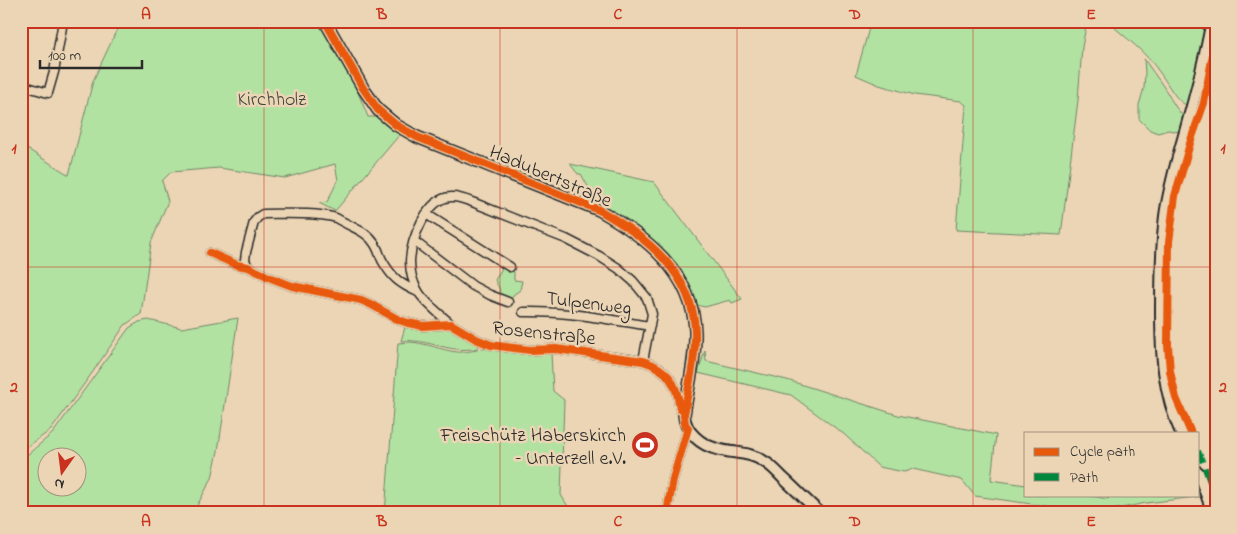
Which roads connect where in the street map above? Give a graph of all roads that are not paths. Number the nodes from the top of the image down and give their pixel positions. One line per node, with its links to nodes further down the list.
1 (62, 21): 4 (street)
2 (325, 21): 16 (street, Hadubertstraße)
3 (1212, 21): 18 (street)
4 (21, 85)
5 (426, 214): 6 (street, Rosenstraße); 9 (street); 14 (street, Rosenstraße)
6 (414, 241): 10 (street, Rosenstraße); 11 (street)
7 (210, 252): 8 (street)
8 (248, 267): 10 (street, Rosenstraße); 13 (street)
9 (510, 267)
10 (418, 292): 13 (street, Rosenstraße)
11 (508, 302)
12 (523, 312): 14 (street, Tulpenweg)
13 (451, 324): 15 (street, Rosenstraße)
14 (650, 326): 15 (street, Rosenstraße)
15 (643, 361): 16 (street, Rosenstraße)
16 (685, 410): 17 (street, Hadubertstraße)
17 (688, 428): 20 (street); 21 (street)
18 (1181, 432)
19 (1200, 477): 22 (street)
20 (667, 513)
21 (820, 513)
22 (1214, 513)

